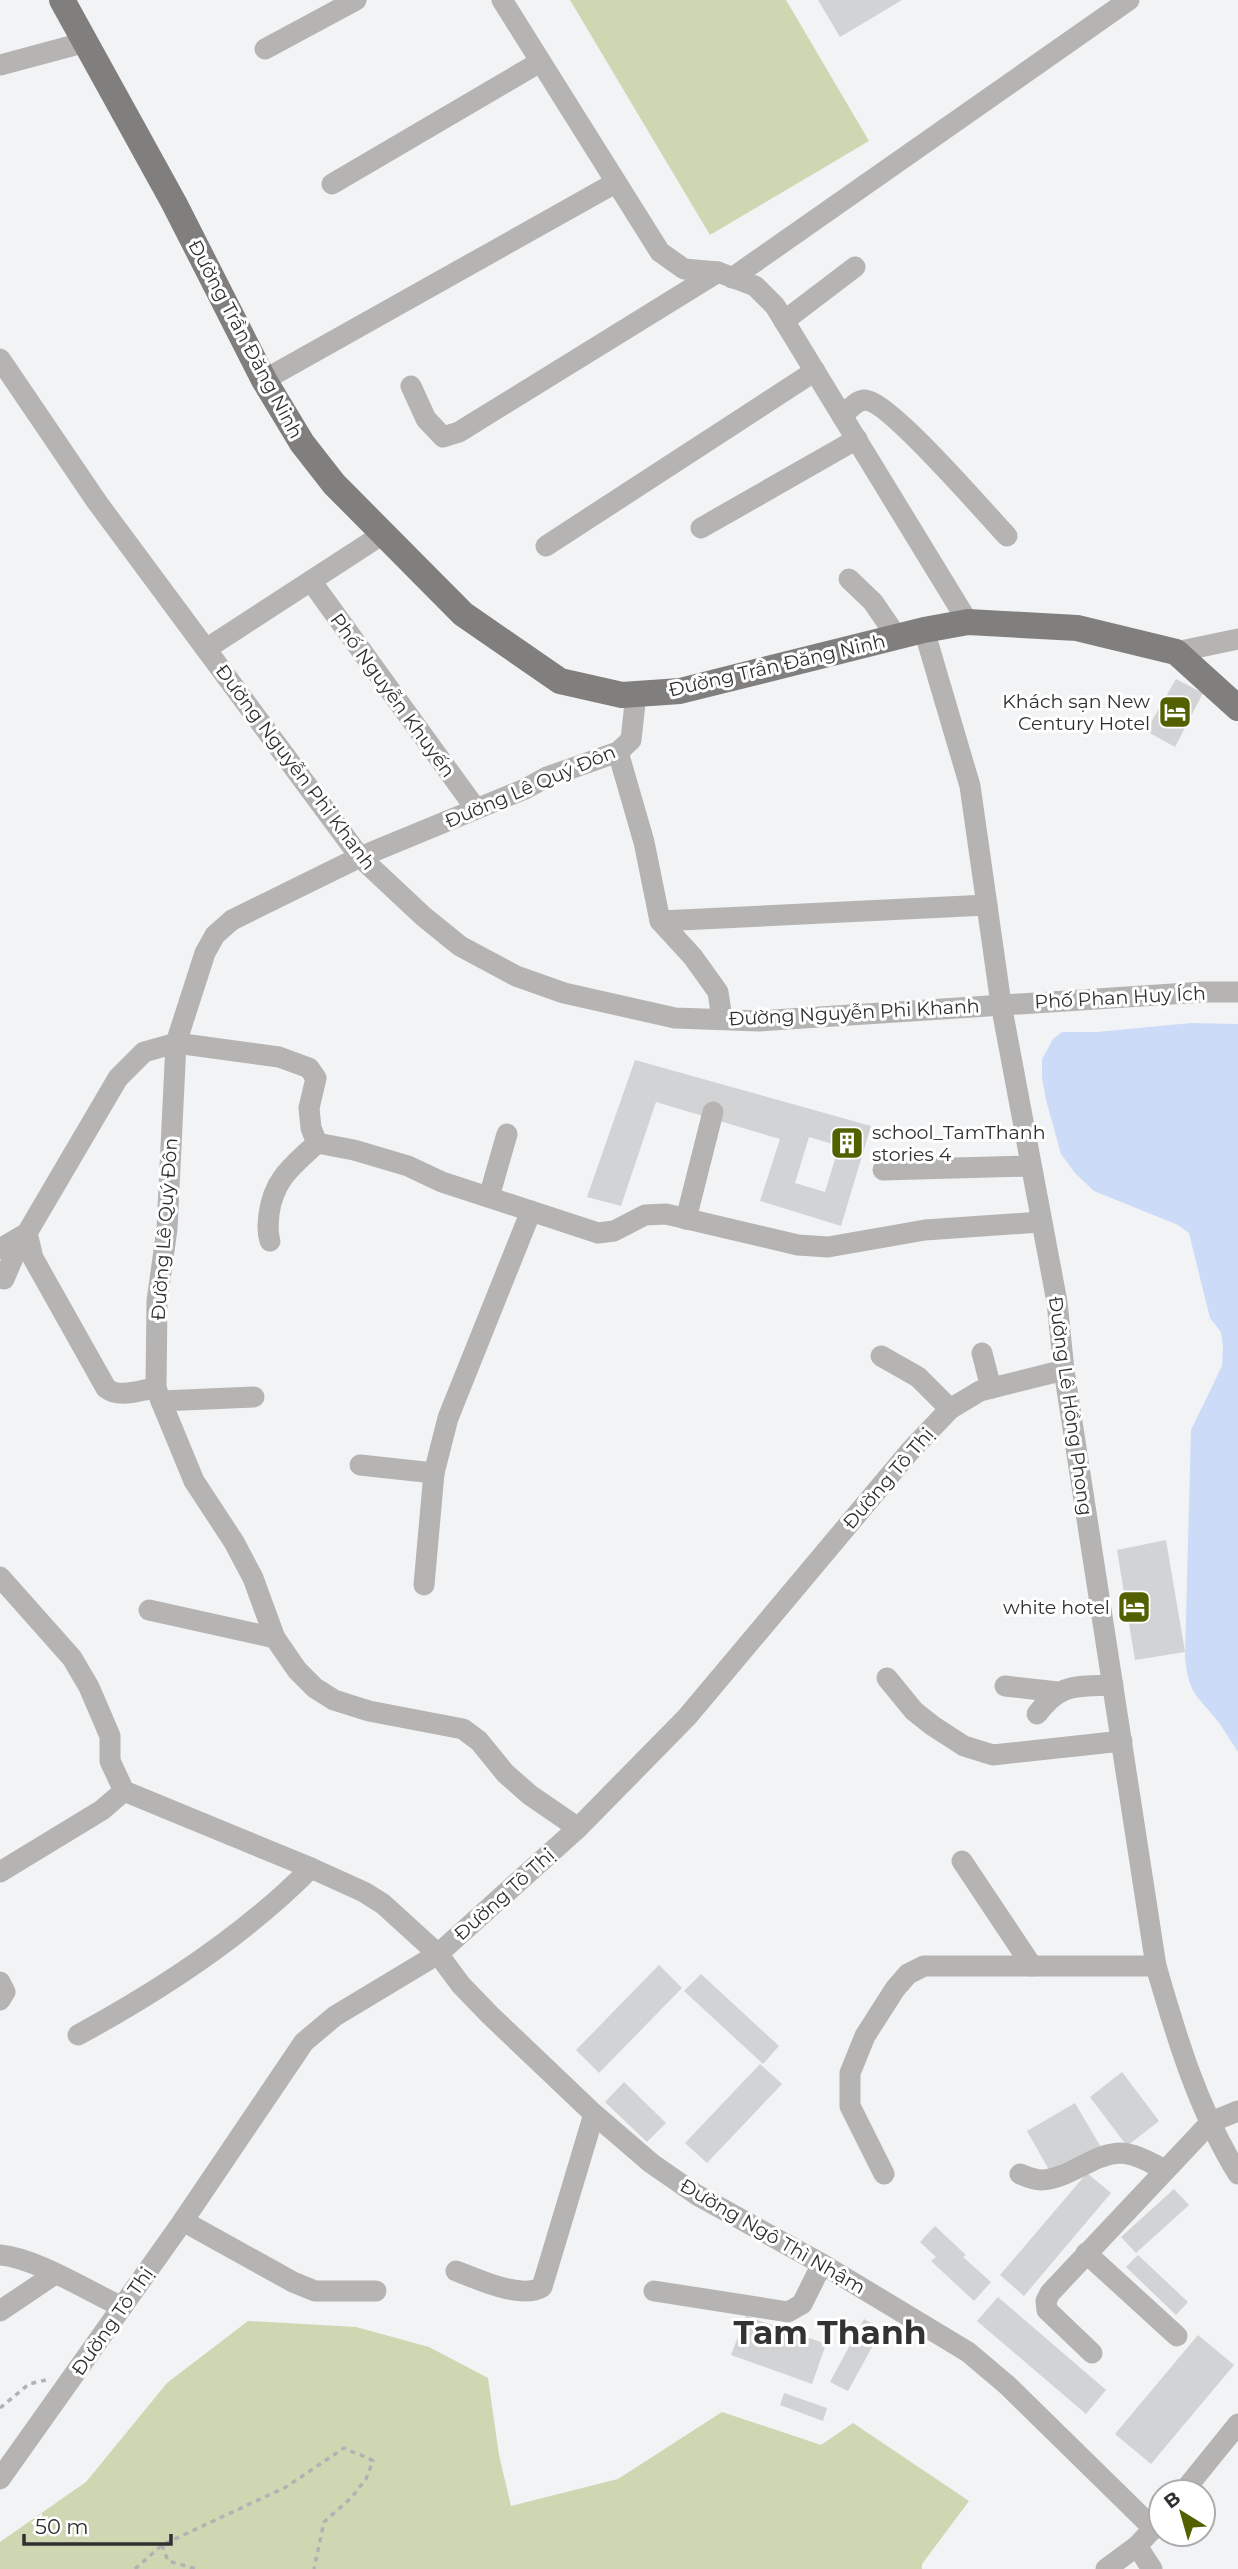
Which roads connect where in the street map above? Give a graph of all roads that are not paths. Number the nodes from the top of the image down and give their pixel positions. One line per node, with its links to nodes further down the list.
1 (62, 0): 5 (main road, Đường Trần Đăng Ninh)
2 (356, 0): 6 (street)
3 (1129, 0): 12 (street)
4 (505, 1): 7 (street)
5 (86, 42): 8 (street); 16 (main road, Đường Trần Đăng Ninh)
6 (265, 49)
7 (540, 62): 9 (street); 10 (street)
8 (0, 65)
9 (615, 183): 12 (street); 16 (street)
10 (332, 184)
11 (855, 267): 13 (street)
12 (725, 275): 13 (street); 17 (street)
13 (784, 321): 15 (street)
14 (0, 359): 30 (street, Đường Nguyễn Phi Khanh)
15 (815, 371): 18 (street); 23 (street)
16 (264, 380): 21 (main road, Đường Trần Đăng Ninh)
17 (411, 386)
18 (842, 416): 19 (street); 22 (street)
19 (856, 439): 20 (street); 26 (street)
20 (701, 528)
21 (383, 534): 25 (street); 32 (main road, Đường Trần Đăng Ninh)
22 (1007, 537)
23 (546, 546)
24 (849, 579): 28 (street)
25 (311, 581): 30 (street); 35 (street, Phố Nguyễn Khuyến)
26 (968, 622): 27 (main road, Đường Trần Đăng Ninh); 31 (main road, Đường Trần Đăng Ninh)
27 (924, 630): 28 (main road, Đường Trần Đăng Ninh); 37 (street, Đường Lê Hồng Phong)
28 (897, 636): 32 (main road, Đường Trần Đăng Ninh)
29 (1238, 639): 31 (street)
30 (206, 649): 36 (street, Đường Nguyễn Phi Khanh)
31 (1176, 652): 33 (main road, Đường Trần Đăng Ninh)
32 (636, 694): 34 (street, Đường Lê Quý Đôn)
33 (1238, 708)
34 (618, 752): 35 (street, Đường Lê Quý Đôn); 38 (street)
35 (476, 809): 36 (street, Đường Lê Quý Đôn)
36 (360, 857): 41 (street, Đường Nguyễn Phi Khanh); 42 (street, Đường Lê Quý Đôn)
37 (987, 905): 38 (street); 40 (street, Đường Lê Hồng Phong)
38 (660, 921): 41 (street)
39 (1238, 992): 40 (street, Phố Phan Huy Ích)
40 (1001, 1004): 41 (street, Đường Nguyễn Phi Khanh); 46 (street, Đường Lê Hồng Phong)
41 (722, 1019)
42 (176, 1043): 45 (street); 52 (street); 60 (street, Đường Lê Quý Đôn)
43 (713, 1112): 50 (street)
44 (507, 1133): 48 (street)
45 (317, 1143): 48 (street); 53 (street)
46 (1030, 1166): 47 (street); 51 (street, Đường Lê Hồng Phong)
47 (883, 1170)
48 (489, 1197): 49 (street)
49 (531, 1211): 50 (street); 64 (street)
50 (685, 1219): 51 (street)
51 (1040, 1222): 58 (street, Đường Lê Hồng Phong)
52 (24, 1235): 54 (street); 55 (street); 60 (street)
53 (270, 1241)
54 (0, 1249)
55 (4, 1279)
56 (982, 1353): 59 (street)
57 (881, 1356): 62 (street)
58 (1064, 1370): 59 (street, Đường Tô Thị); 70 (street, Đường Lê Hồng Phong)
59 (991, 1388): 62 (street, Đường Tô Thị)
60 (159, 1394): 61 (street); 68 (street, Đường Lê Quý Đôn)
61 (254, 1397)
62 (950, 1409): 76 (street, Đường Tô Thị)
63 (360, 1465): 64 (street)
64 (434, 1473): 66 (street)
65 (0, 1577): 75 (street)
66 (424, 1585)
67 (149, 1610): 68 (street)
68 (275, 1638): 76 (street, Đường Lê Quý Đôn)
69 (887, 1678): 74 (street)
70 (1113, 1685): 72 (street); 74 (street, Đường Lê Hồng Phong)
71 (1005, 1686): 72 (street)
72 (1058, 1692): 73 (street)
73 (1037, 1714)
74 (1122, 1741): 82 (street, Đường Lê Hồng Phong)
75 (124, 1791): 78 (street, Đường Ngô Thì Nhậm); 79 (street)
76 (578, 1828): 80 (street, Đường Tô Thị)
77 (962, 1861): 81 (street)
78 (312, 1868): 80 (street, Đường Ngô Thì Nhậm); 85 (street)
79 (0, 1872)
80 (438, 1954): 87 (street, Đường Ngô Thì Nhậm); 93 (street, Đường Tô Thị)
81 (1032, 1966): 82 (street); 90 (street)
82 (1156, 1966): 88 (street, Đường Lê Hồng Phong)
83 (0, 1982): 84 (street)
84 (0, 2000)
85 (78, 2035)
86 (1238, 2111): 88 (street)
87 (594, 2114): 96 (street, Đường Ngô Thì Nhậm); 97 (street)
88 (1211, 2122): 89 (street); 92 (street, Đường Lê Hồng Phong)
89 (1165, 2170): 91 (street); 94 (street)
90 (884, 2174)
91 (1020, 2174)
92 (1238, 2174)
93 (183, 2221): 99 (street); 101 (street, Đường Tô Thị)
94 (1086, 2253): 103 (street); 104 (street)
95 (0, 2255): 98 (street)
96 (822, 2264): 100 (street); 108 (street, Đường Ngô Thì Nhậm)
97 (456, 2271)
98 (55, 2274): 101 (street); 102 (street)
99 (376, 2291)
100 (653, 2291)
101 (122, 2307): 107 (street, Đường Tô Thị)
102 (0, 2311)
103 (1177, 2336)
104 (1092, 2353)
105 (1238, 2424): 106 (street)
106 (1194, 2478)
107 (0, 2479)
108 (1147, 2514)
109 (1147, 2536): 110 (street)
110 (1137, 2546): 111 (street); 112 (street)
111 (1106, 2569)
112 (1152, 2569)

